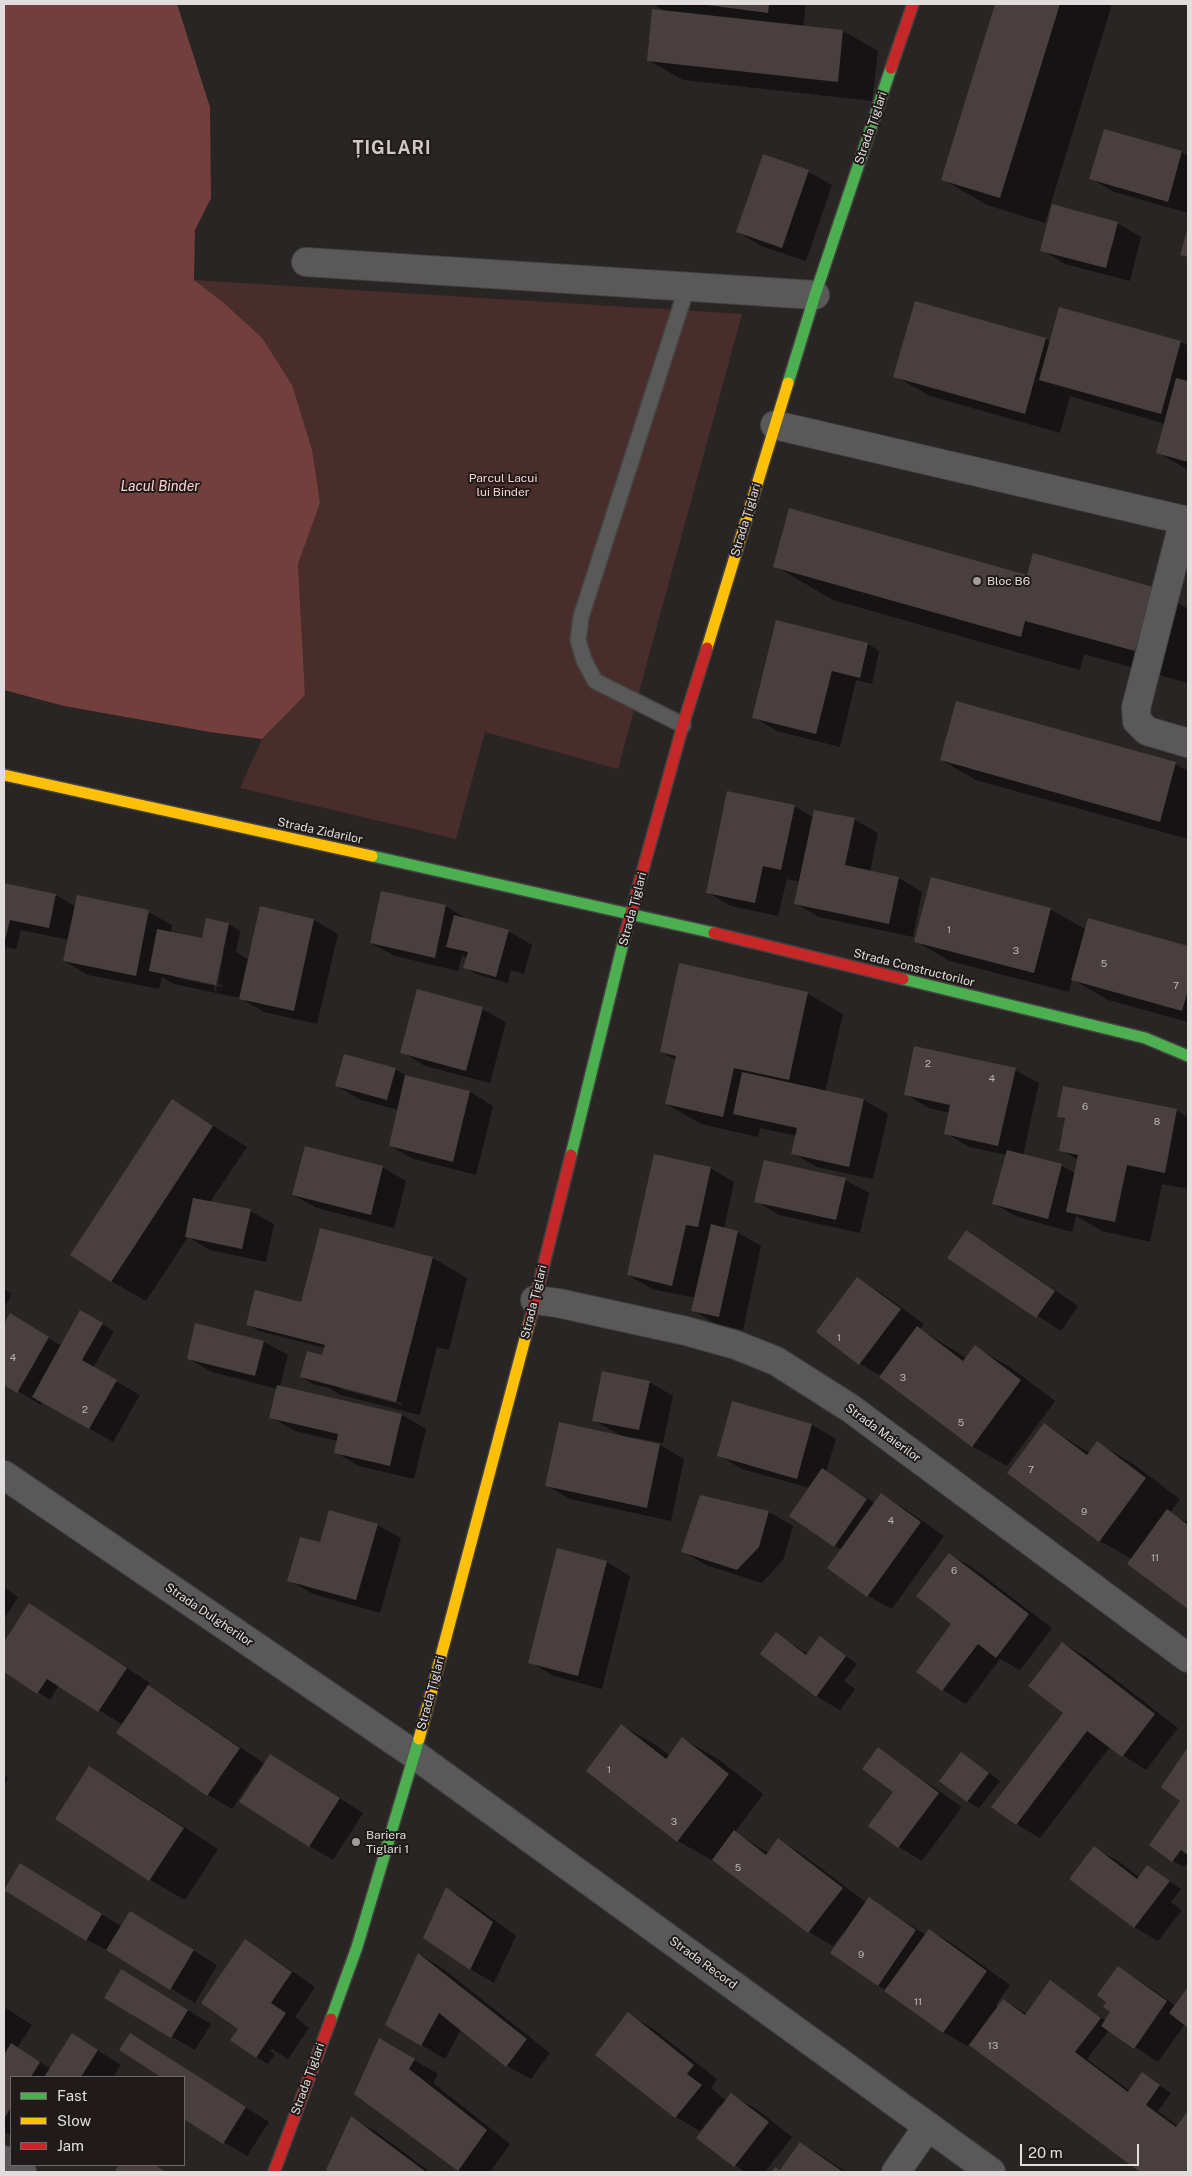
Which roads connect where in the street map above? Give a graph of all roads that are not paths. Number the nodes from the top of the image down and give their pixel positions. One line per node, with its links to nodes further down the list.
1 (913, 4): 4 (street, Strada Țiglari)
2 (306, 262): 3 (street)
3 (687, 287): 4 (street); 7 (lane)
4 (815, 295): 5 (street, Strada Țiglari)
5 (775, 425): 6 (street); 7 (street, Strada Țiglari)
6 (1186, 521): 8 (street)
7 (683, 725): 10 (street, Strada Țiglari)
8 (1188, 743)
9 (4, 775): 10 (street, Strada Zidarilor)
10 (631, 913): 11 (street, Strada Constructorilor); 12 (street, Strada Țiglari)
11 (1188, 1056)
12 (535, 1300): 14 (street, Strada Maierilor); 15 (street, Strada Țiglari)
13 (4, 1475): 15 (street, Strada Dulgherilor)
14 (1188, 1658)
15 (415, 1755): 16 (street, Strada Record); 17 (street, Strada Țiglari)
16 (928, 2126): 18 (street); 19 (street, Strada Record)
17 (274, 2172)
18 (896, 2172)
19 (991, 2172)

